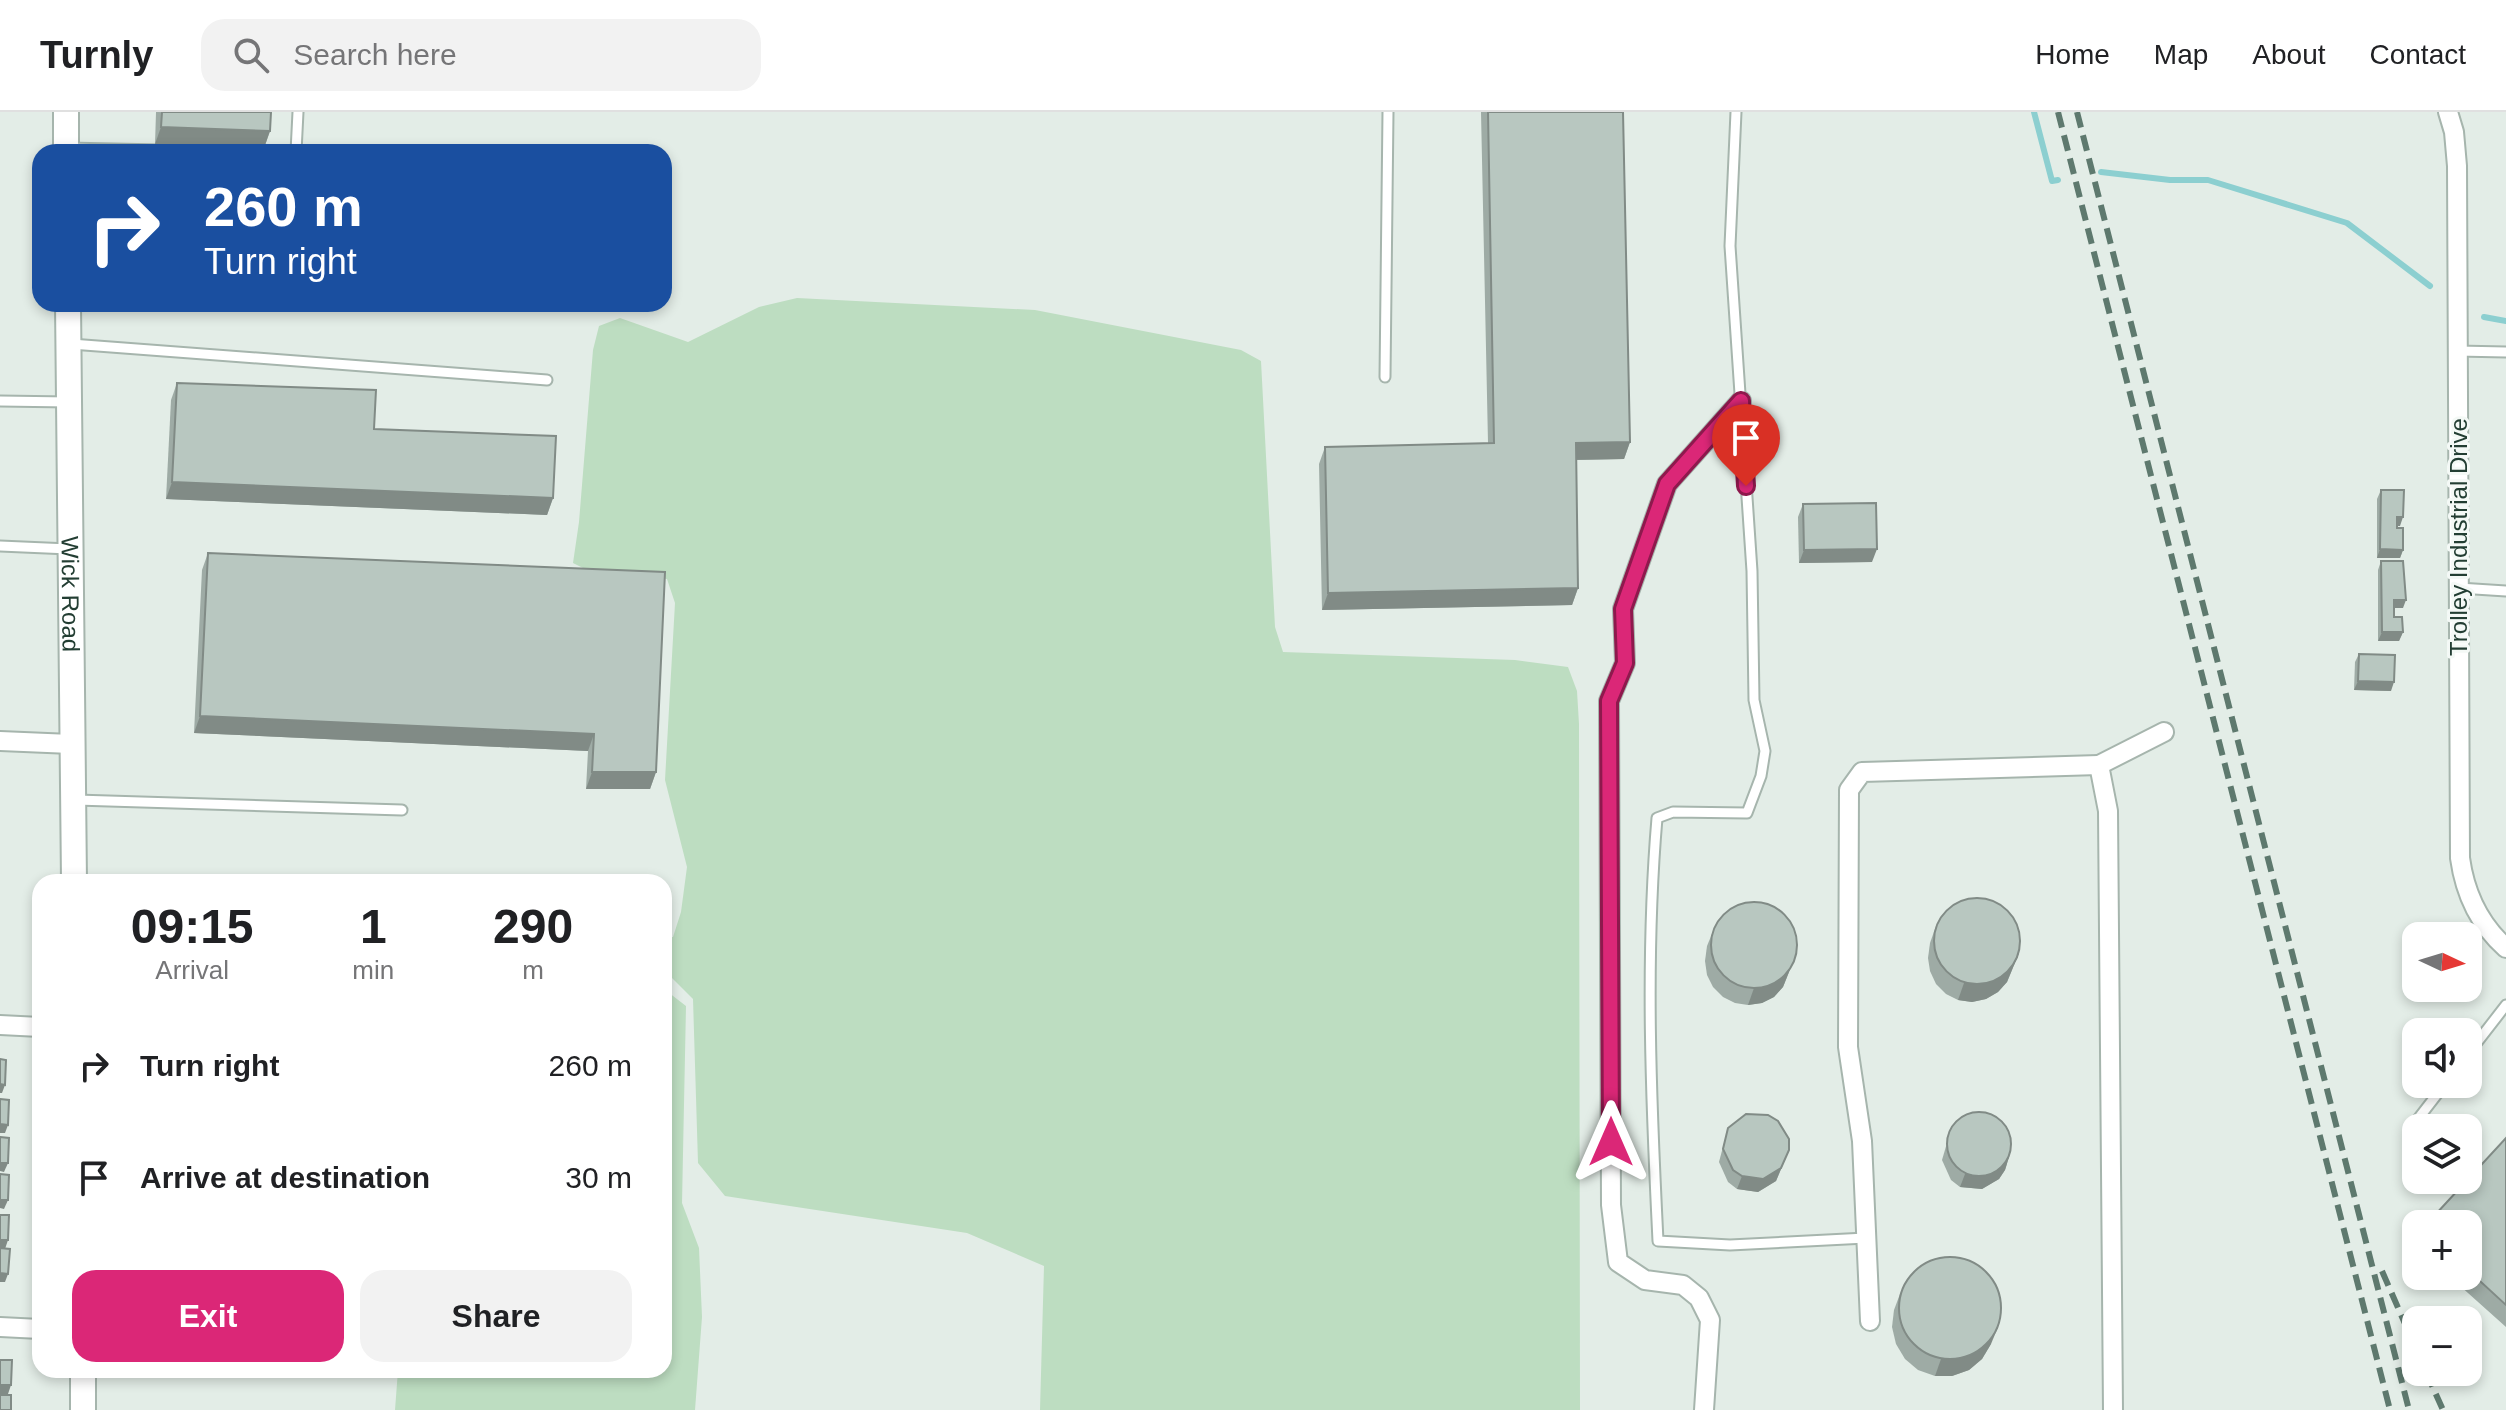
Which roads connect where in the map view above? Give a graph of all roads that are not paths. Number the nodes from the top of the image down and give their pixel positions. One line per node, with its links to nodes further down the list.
1 (66, 112): 6 (street)
2 (298, 112): 7 (lane)
3 (1388, 112): 12 (lane)
4 (1736, 112): 15 (lane)
5 (2448, 112): 10 (street, Trolley Industrial Drive)
6 (66, 144)
7 (296, 144)
8 (68, 312): 9 (street, Wick Road)
9 (68, 344): 13 (lane); 16 (street, Wick Road)
10 (2457, 351): 11 (lane); 19 (street, Trolley Industrial Drive)
11 (2506, 352)
12 (1385, 377)
13 (547, 380)
14 (0, 401): 16 (lane)
15 (1741, 401): 35 (lane); 41 (street)
16 (69, 402): 18 (street, Wick Road)
17 (0, 546): 18 (lane)
18 (70, 549): 23 (street, Wick Road)
19 (2459, 588): 20 (lane); 28 (street, Trolley Industrial Drive)
20 (2506, 591)
21 (2164, 732): 24 (street)
22 (0, 741): 23 (street)
23 (71, 744): 25 (street, Wick Road)
24 (2099, 765): 35 (street); 42 (street)
25 (72, 800): 26 (lane); 27 (street, Wick Road)
26 (402, 810)
27 (74, 874)
28 (2506, 948)
29 (2506, 1005): 32 (lane)
30 (0, 1025): 31 (street)
31 (32, 1027)
32 (2482, 1036)
33 (2434, 1098): 34 (lane)
34 (2422, 1114)
35 (1866, 1238): 36 (street)
36 (1870, 1321)
37 (0, 1327): 38 (street)
38 (32, 1329)
39 (83, 1378): 40 (street)
40 (83, 1410)
41 (1704, 1410)
42 (2113, 1410)

